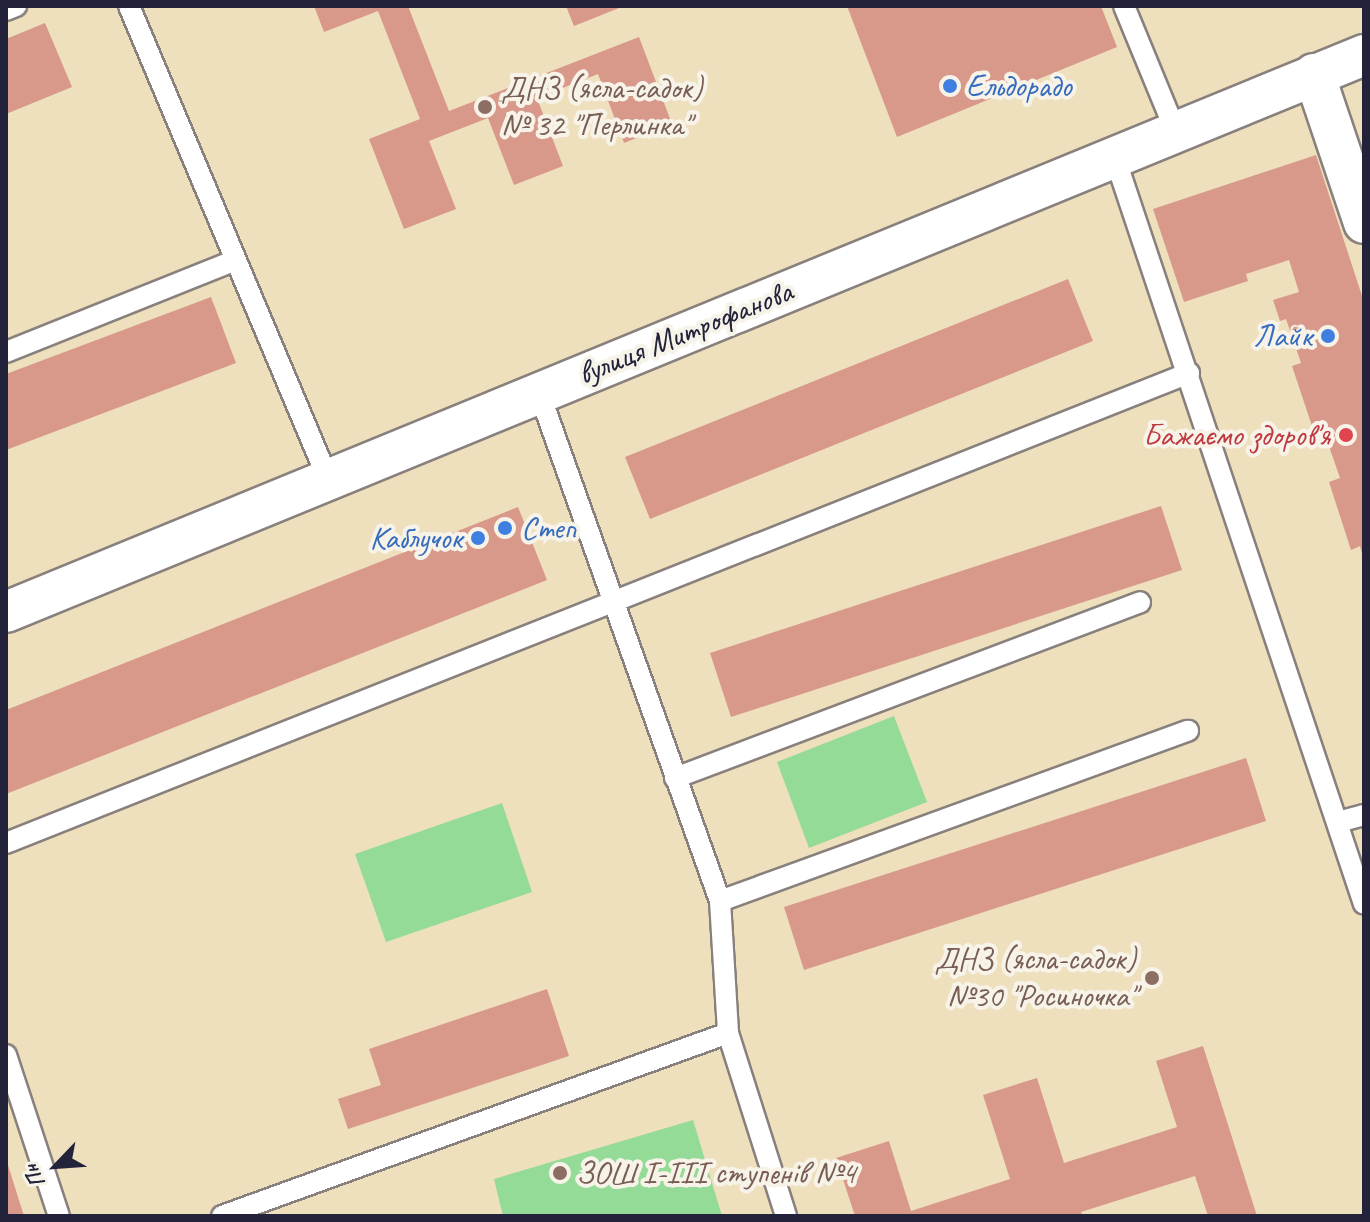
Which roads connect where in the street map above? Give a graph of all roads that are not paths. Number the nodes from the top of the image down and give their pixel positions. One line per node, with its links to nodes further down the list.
1 (16, 6): 4 (lane)
2 (129, 6): 10 (lane)
3 (1124, 6): 7 (lane)
4 (6, 10)
5 (1364, 55): 6 (street, вулиця Митрофанова)
6 (1314, 74): 7 (street, вулиця Митрофанова); 9 (street)
7 (1176, 132): 8 (street, вулиця Митрофанова)
8 (1115, 158): 12 (lane); 13 (street, вулиця Митрофанова)
9 (1364, 223)
10 (234, 261): 11 (lane); 14 (lane)
11 (6, 352)
12 (1189, 373): 15 (lane); 21 (lane)
13 (539, 392): 14 (street, вулиця Митрофанова); 15 (lane)
14 (328, 479): 17 (street, вулиця Митрофанова)
15 (610, 600): 19 (lane); 22 (lane)
16 (1140, 602): 19 (lane)
17 (6, 612)
18 (1188, 731): 24 (lane)
19 (675, 778): 24 (lane)
20 (1364, 815): 21 (lane)
21 (1338, 822): 23 (lane)
22 (6, 843)
23 (1358, 865): 25 (lane)
24 (720, 901): 26 (lane)
25 (1364, 904)
26 (728, 1033): 29 (lane); 30 (lane)
27 (6, 1055): 28 (lane)
28 (59, 1216)
29 (222, 1216)
30 (786, 1216)

